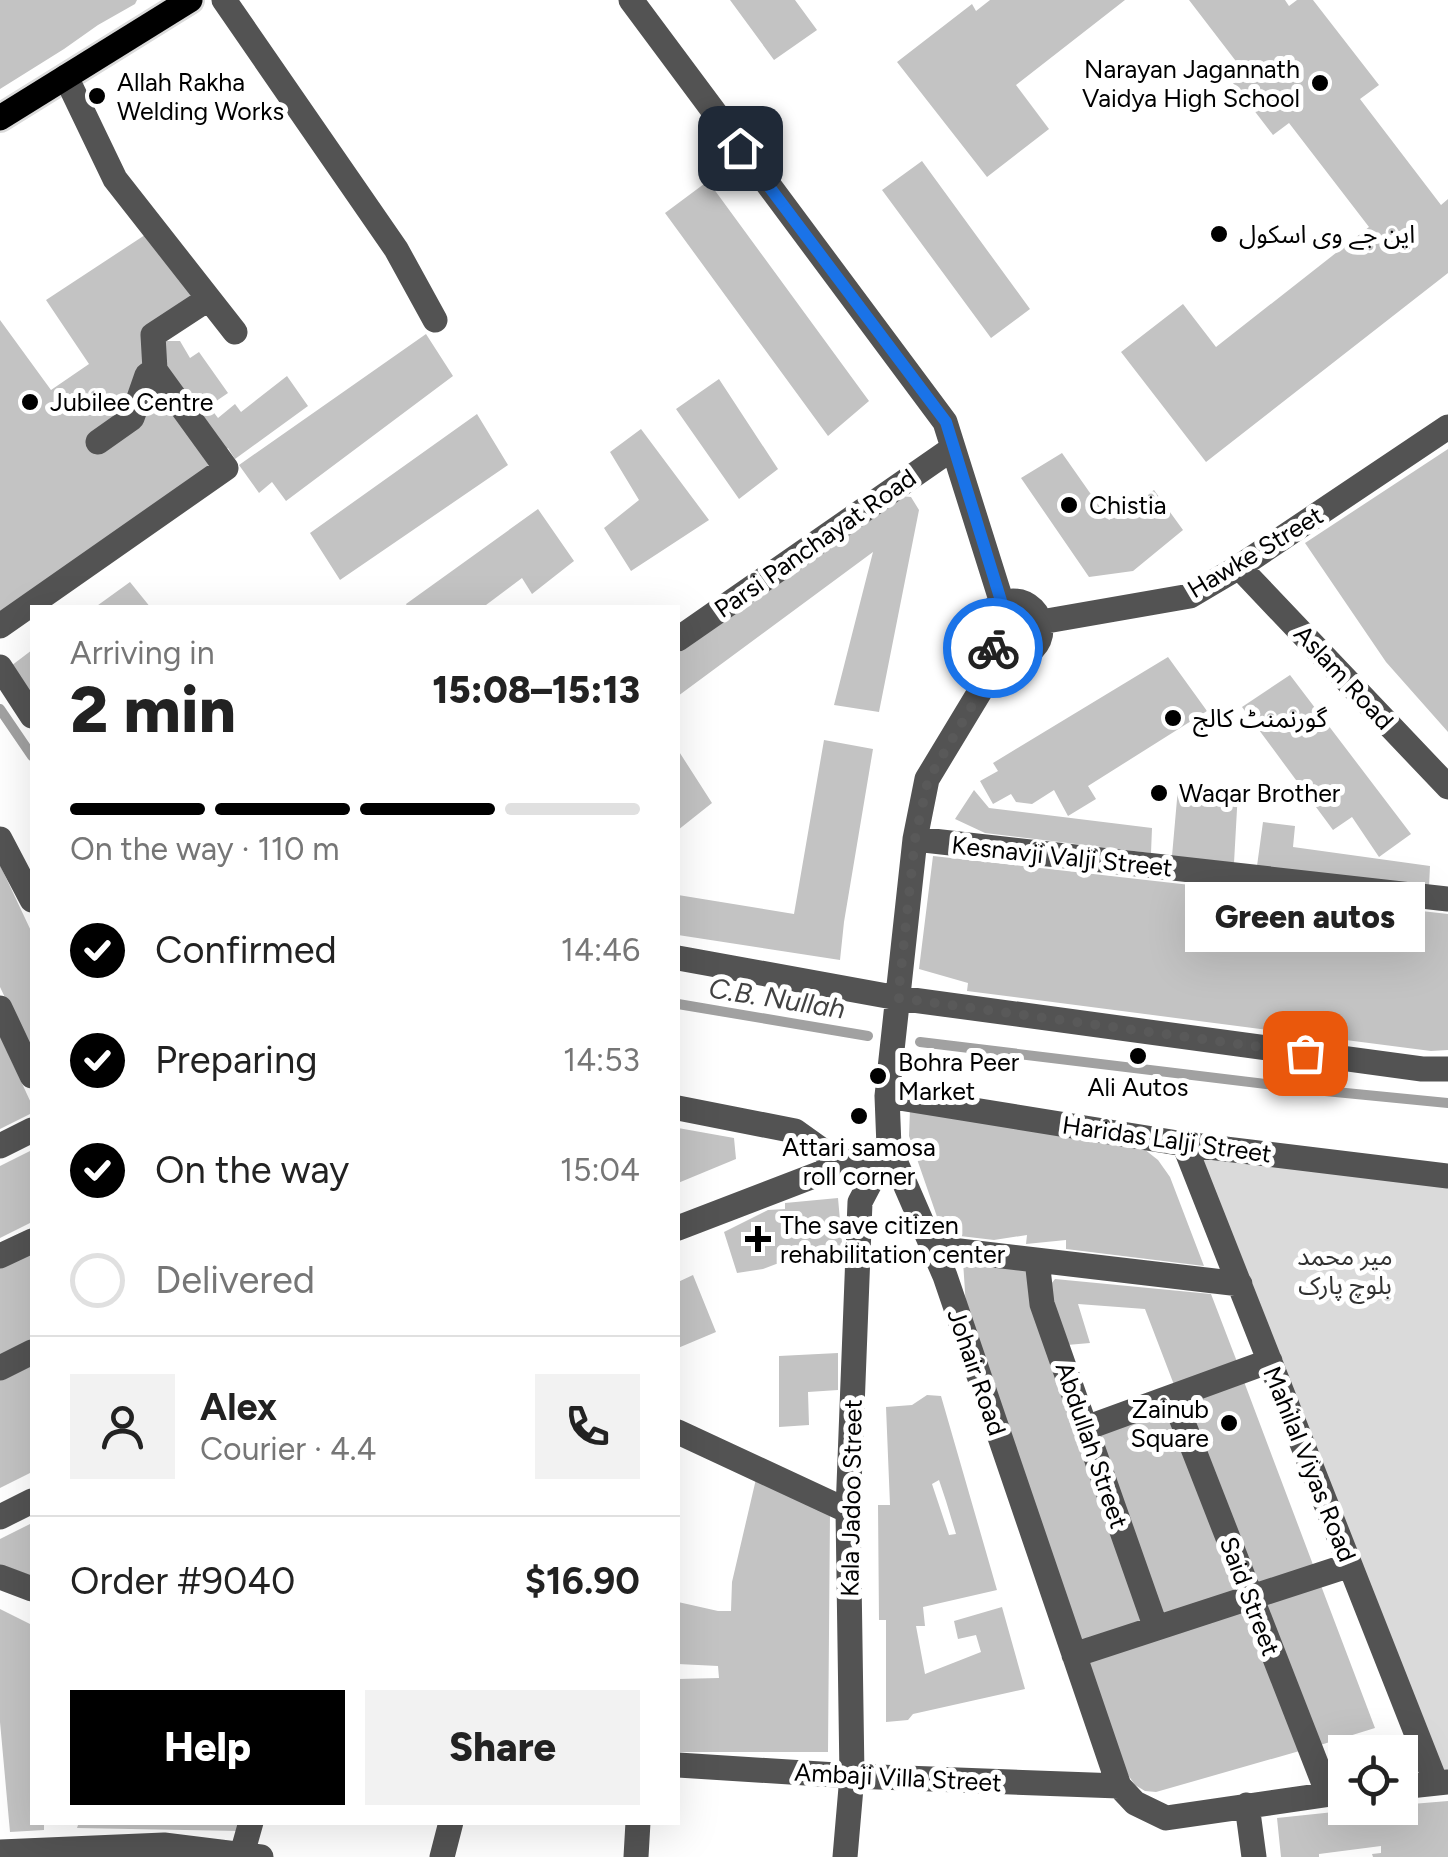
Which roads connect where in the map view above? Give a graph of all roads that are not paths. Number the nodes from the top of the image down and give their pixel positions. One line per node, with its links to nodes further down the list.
1 (190, 0): 4 (main road)
2 (224, 0): 7 (street)
3 (631, 0): 12 (street)
4 (66, 77): 5 (main road); 6 (street)
5 (0, 118)
6 (208, 299): 8 (street); 9 (street)
7 (435, 320)
8 (235, 332)
9 (155, 370): 11 (street); 16 (street)
10 (1448, 427): 13 (street, Hawke Street)
11 (98, 442)
12 (953, 448): 14 (street); 19 (street, Parsi Panchayat Road)
13 (1239, 567): 17 (street, Hawke Street); 23 (street, Aslam Road)
14 (1002, 604): 17 (street); 20 (street)
15 (30, 605): 18 (street)
16 (30, 605)
17 (1041, 622): 20 (street)
18 (0, 626)
19 (680, 638)
20 (1002, 655): 25 (street, Johair Road)
21 (0, 667): 22 (street)
22 (30, 713)
23 (1448, 787)
24 (0, 839): 26 (street)
25 (915, 839): 27 (street, Kesnavji Valji Street); 29 (street, Johair Road)
26 (30, 896)
27 (1448, 899)
28 (680, 958): 29 (street)
29 (898, 998): 31 (street); 33 (street, Johair Road)
30 (0, 1008): 32 (street)
31 (1448, 1070)
32 (30, 1072)
33 (886, 1096): 36 (street, Haridas Lalji Street); 38 (street, Johair Road)
34 (680, 1108): 39 (street)
35 (30, 1131): 37 (street)
36 (1184, 1144): 40 (street, Haridas Lalji Street); 46 (street, Mahilal Viyas Road)
37 (0, 1146)
38 (890, 1147): 39 (street); 43 (street, Johair Road); 54 (street, Kala Jadoo Street)
39 (844, 1166): 41 (street)
40 (1448, 1176)
41 (680, 1227)
42 (30, 1242): 44 (street)
43 (934, 1248): 45 (street); 61 (street, Johair Road)
44 (0, 1256)
45 (1037, 1260): 46 (street); 51 (street, Abdullah Street)
46 (1240, 1284): 48 (street, Mahilal Viyas Road)
47 (30, 1353): 49 (street)
48 (1270, 1361): 50 (street); 56 (street, Mahilal Viyas Road)
49 (0, 1368)
50 (1174, 1397): 51 (street); 59 (street, Said Street)
51 (1086, 1428): 60 (street, Abdullah Street)
52 (682, 1442): 54 (street)
53 (30, 1502): 55 (street)
54 (848, 1511): 64 (street, Kala Jadoo Street)
55 (0, 1517)
56 (1350, 1565): 59 (street); 65 (street, Mahilal Viyas Road)
57 (0, 1577): 58 (street)
58 (30, 1588)
59 (1250, 1598): 60 (street); 63 (street, Said Street)
60 (1156, 1628): 61 (street)
61 (1074, 1655): 66 (street, Johair Road)
62 (680, 1765): 64 (street, Ambaji Villa Street)
63 (1328, 1773)
64 (852, 1776): 66 (street, Ambaji Villa Street); 77 (street, Kala Jadoo Street)
65 (1442, 1783)
66 (1119, 1786): 68 (street)
67 (1328, 1794): 68 (street)
68 (1248, 1805): 78 (street)
69 (251, 1825): 74 (street)
70 (450, 1825): 75 (street)
71 (638, 1825): 76 (street)
72 (164, 1851): 73 (street); 74 (street)
73 (0, 1852)
74 (252, 1855)
75 (442, 1857)
76 (636, 1857)
77 (845, 1857)
78 (1254, 1857)

